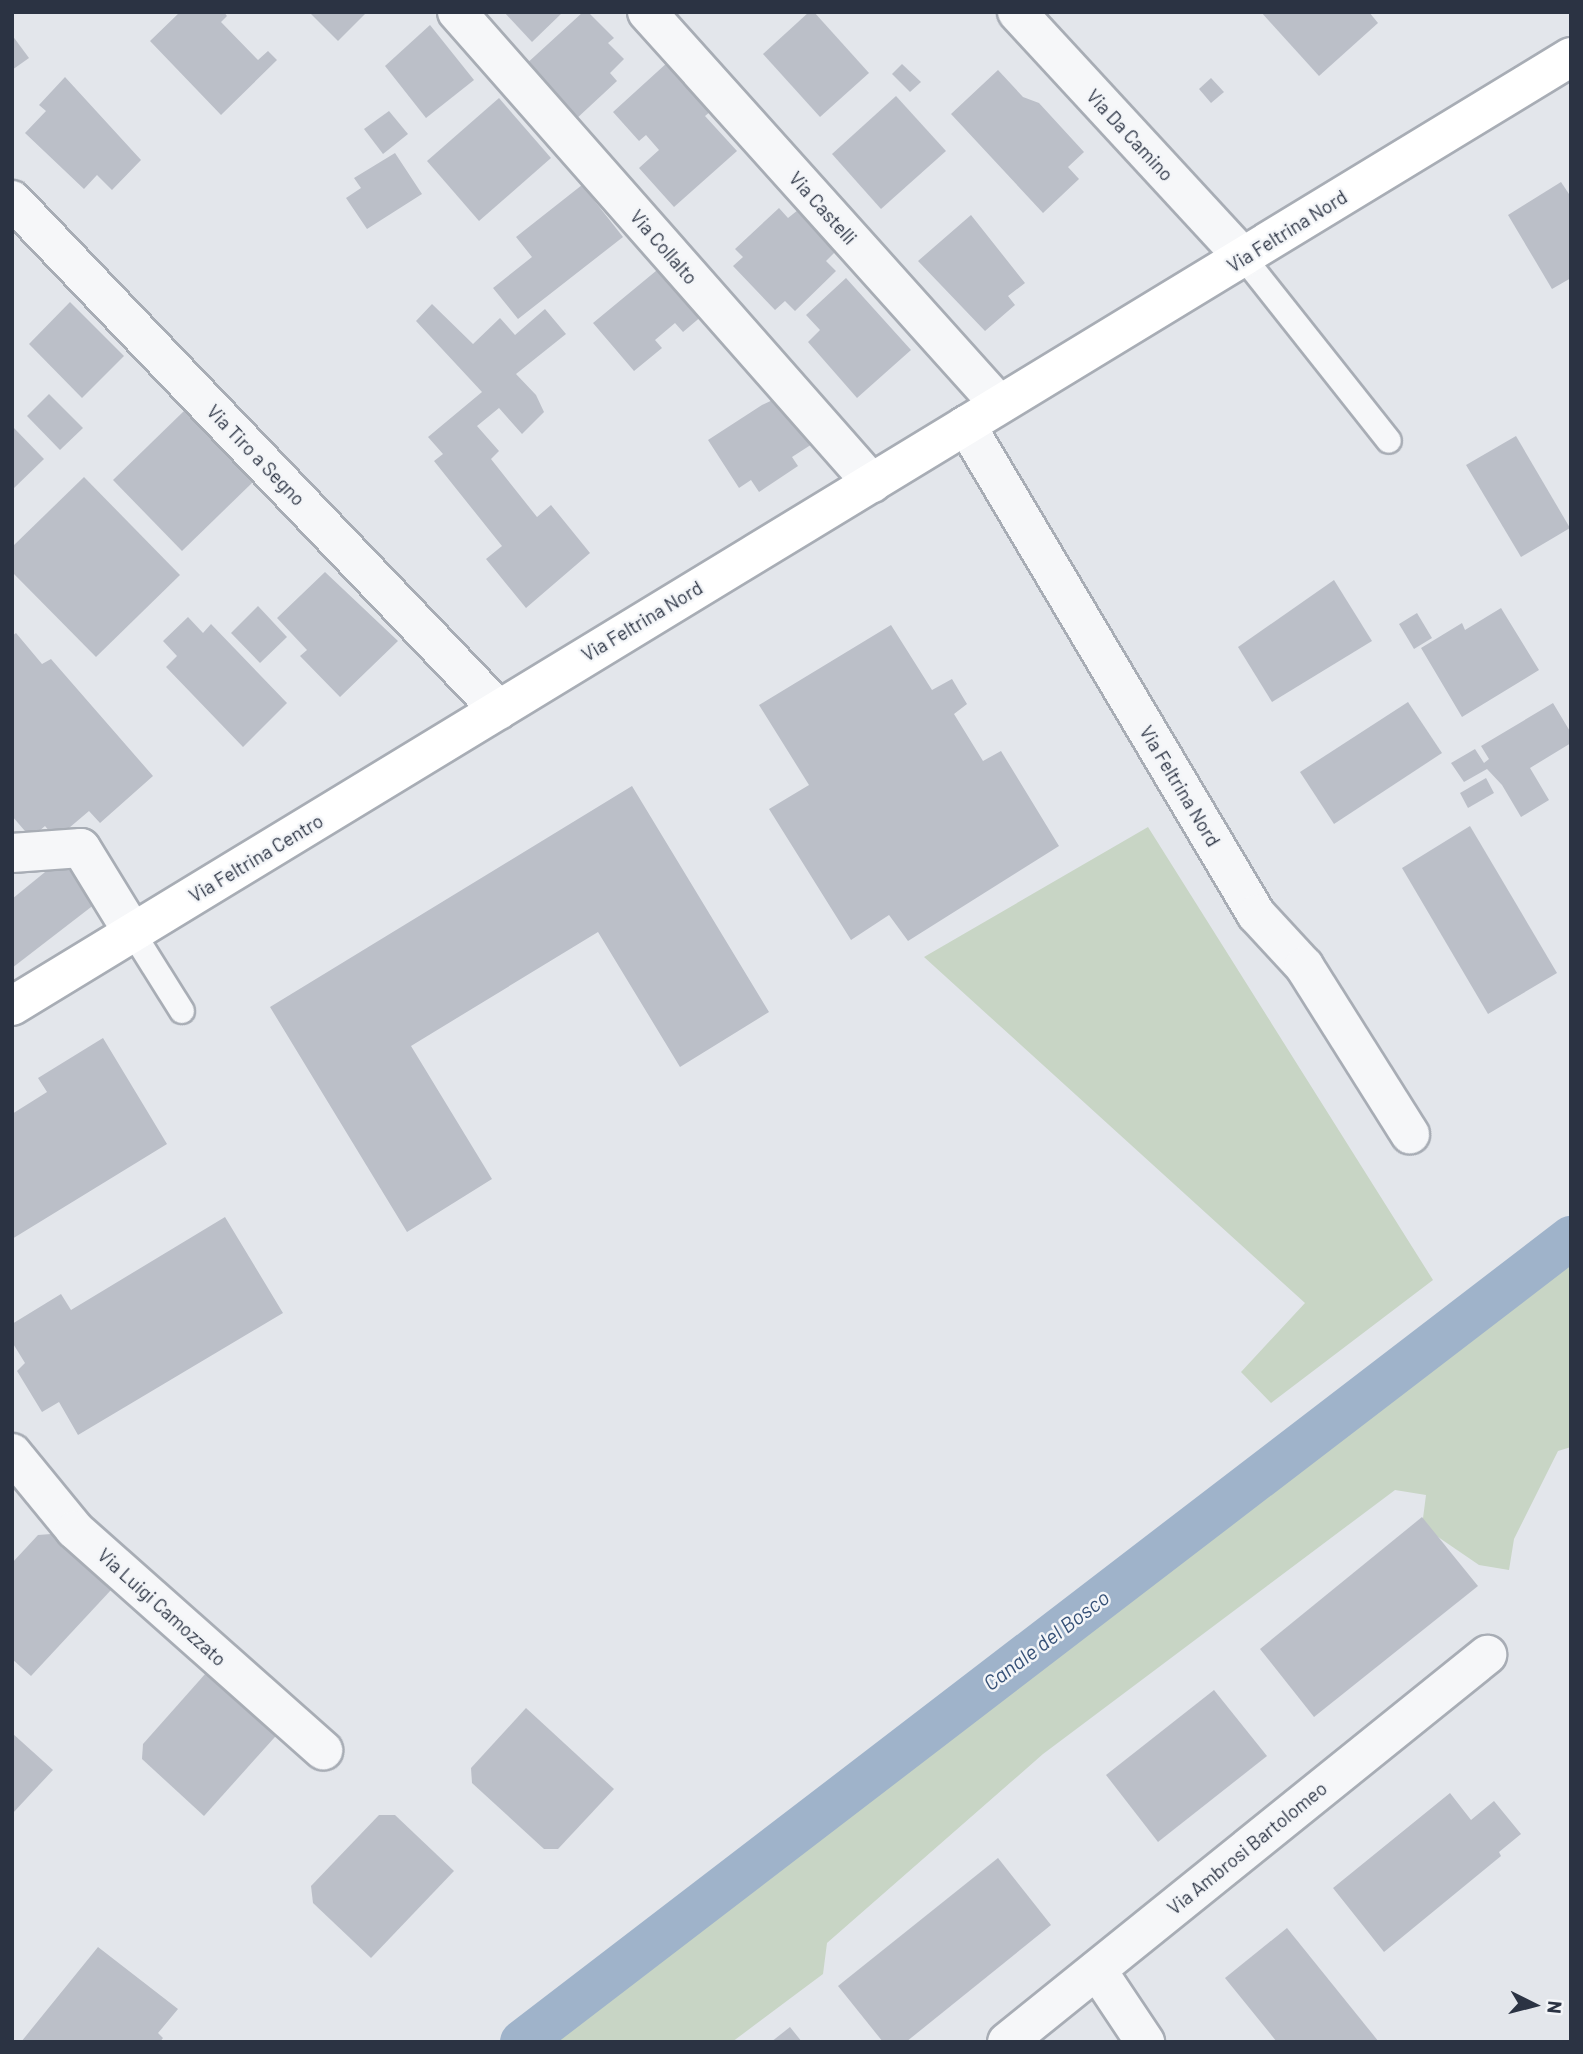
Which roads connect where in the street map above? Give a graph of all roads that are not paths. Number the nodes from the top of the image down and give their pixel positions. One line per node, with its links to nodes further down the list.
1 (457, 12): 10 (street, Via Collalto)
2 (648, 12): 7 (street, Via Castelli)
3 (1017, 12): 6 (street, Via Da Camino)
4 (1571, 57): 6 (main road, Via Feltrina Nord)
5 (12, 200): 11 (street, Via Tiro a Segno)
6 (1244, 258): 7 (main road, Via Feltrina Nord); 9 (lane)
7 (999, 404): 8 (main road, Via Feltrina Nord)
8 (966, 425): 10 (main road, Via Feltrina Nord); 16 (street, Via Feltrina Nord)
9 (1389, 441)
10 (872, 482): 11 (main road, Via Feltrina Nord)
11 (499, 710): 13 (main road, Via Feltrina Centro)
12 (12, 853): 13 (street)
13 (132, 933): 14 (main road, Via Feltrina Centro); 15 (lane)
14 (12, 1006)
15 (182, 1011)
16 (1410, 1135)
17 (12, 1453): 19 (street, Via Luigi Camozzato)
18 (1487, 1655): 20 (street, Via Ambrosi Bartolomeo)
19 (323, 1751)
20 (1097, 1970): 21 (street, Via Ambrosi Bartolomeo); 22 (street)
21 (1007, 2042)
22 (1145, 2042)

